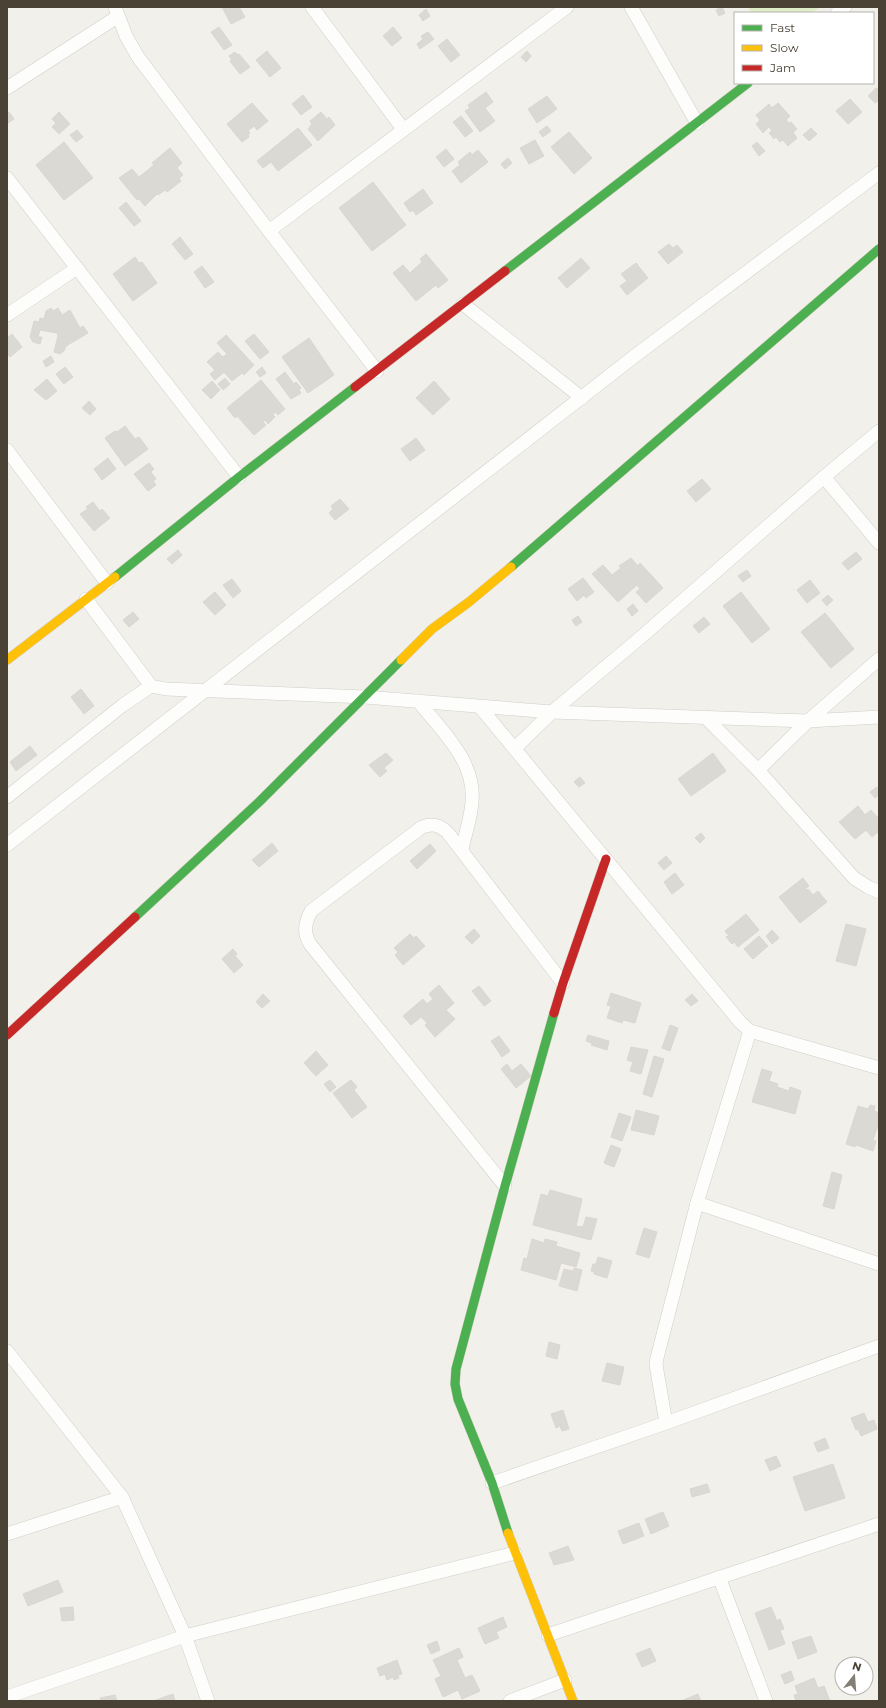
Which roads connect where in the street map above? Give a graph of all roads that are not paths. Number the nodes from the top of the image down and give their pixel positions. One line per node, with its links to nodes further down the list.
1 (312, 7): 8 (street)
2 (566, 7): 8 (street)
3 (630, 7): 7 (street)
4 (116, 12): 6 (street); 11 (street)
5 (747, 84): 7 (street)
6 (7, 88)
7 (697, 124): 14 (street)
8 (403, 129): 11 (street)
9 (879, 174): 17 (street)
10 (7, 178): 13 (street)
11 (269, 231): 16 (street)
12 (879, 249): 29 (street)
13 (77, 268): 15 (street); 21 (street)
14 (463, 304): 16 (street); 17 (street)
15 (7, 315)
16 (378, 371): 21 (street)
17 (582, 398): 28 (street)
18 (879, 431): 20 (street)
19 (7, 450): 23 (street)
20 (824, 477): 22 (street); 32 (street)
21 (239, 478): 23 (street)
22 (879, 543)
23 (107, 583): 24 (street)
24 (86, 600): 26 (street); 27 (street)
25 (879, 659): 35 (street)
26 (7, 660)
27 (151, 686): 28 (street); 38 (street)
28 (204, 690): 29 (street); 39 (street)
29 (365, 697): 30 (street); 45 (street)
30 (418, 701): 31 (street); 40 (street)
31 (480, 707): 32 (street); 36 (street)
32 (552, 712): 33 (street); 36 (street)
33 (705, 717): 35 (street); 37 (street)
34 (879, 717): 35 (street)
35 (808, 721): 37 (street)
36 (515, 748): 41 (street)
37 (758, 770): 42 (street)
38 (7, 797)
39 (7, 845)
40 (462, 850): 43 (street); 47 (street)
41 (606, 859): 43 (street); 44 (street)
42 (879, 892)
43 (563, 983): 47 (street)
44 (750, 1031): 46 (street); 48 (street)
45 (7, 1035)
46 (879, 1068)
47 (505, 1186): 53 (street)
48 (697, 1203): 49 (street); 52 (street)
49 (879, 1264)
50 (879, 1346): 52 (street)
51 (7, 1351): 54 (street)
52 (666, 1422): 53 (street)
53 (492, 1483): 57 (street)
54 (122, 1497): 56 (street); 60 (street)
55 (879, 1524): 58 (street)
56 (7, 1534)
57 (515, 1553): 59 (street); 60 (street)
58 (719, 1577): 59 (street); 66 (street)
59 (548, 1635): 61 (street)
60 (185, 1636): 62 (street); 63 (street)
61 (564, 1680): 64 (street); 65 (street)
62 (7, 1697)
63 (208, 1701)
64 (510, 1701)
65 (573, 1701)
66 (766, 1701)

